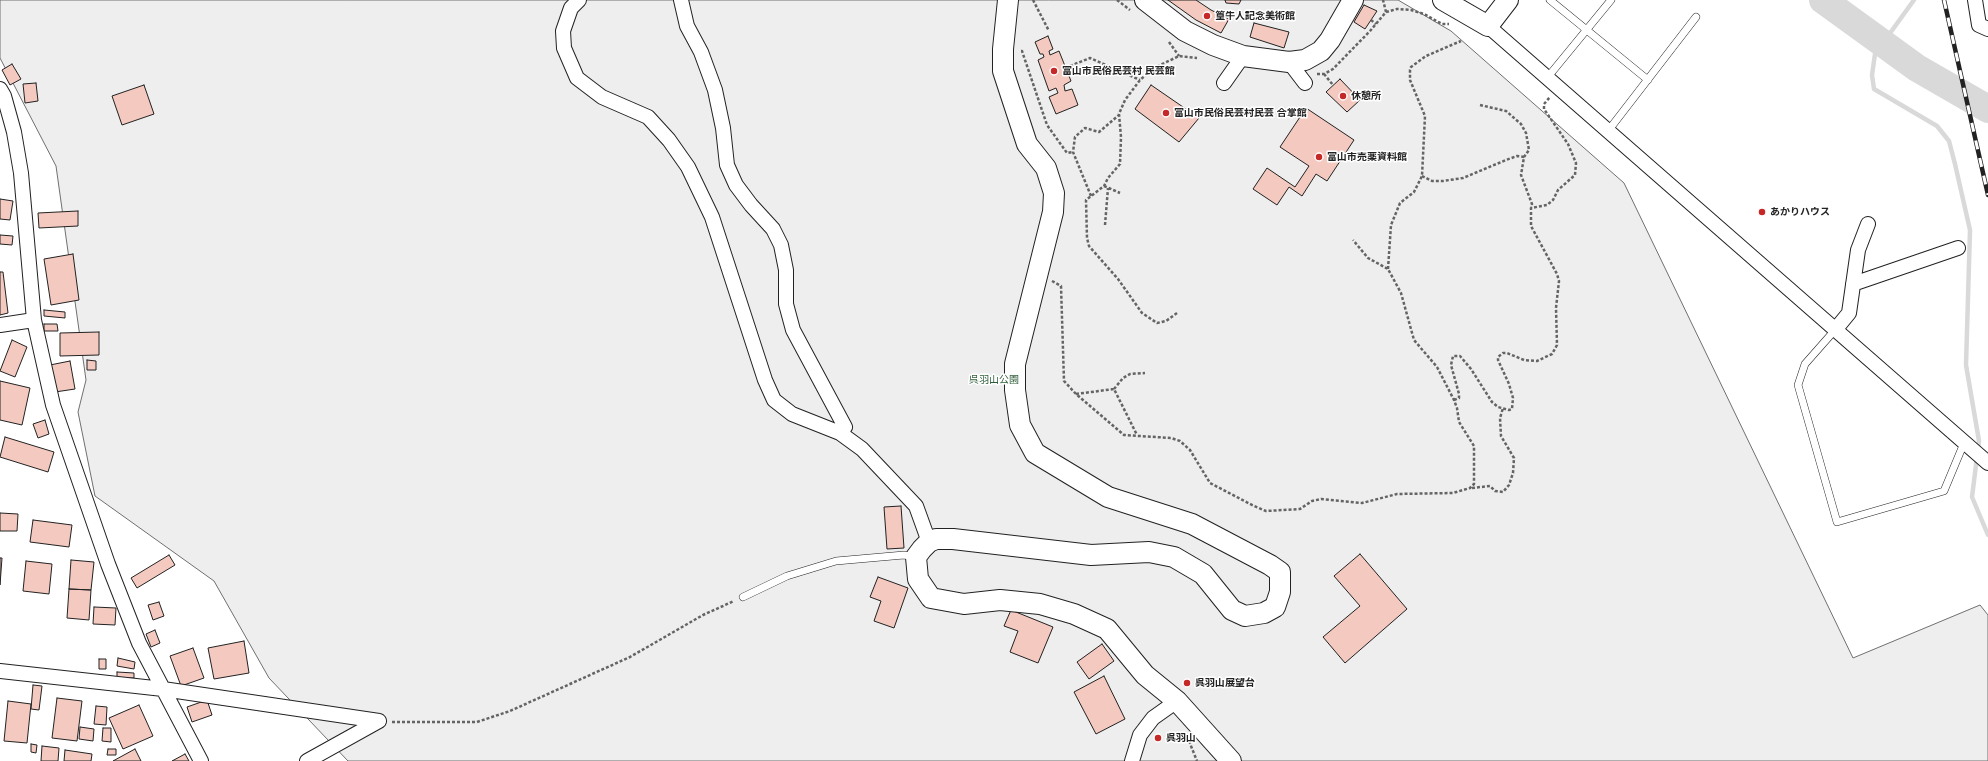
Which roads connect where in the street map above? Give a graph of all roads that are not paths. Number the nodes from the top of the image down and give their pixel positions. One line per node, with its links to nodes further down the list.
1 (579, 0): 27 (street)
2 (681, 0): 27 (street)
3 (1008, 0): 30 (street)
4 (1144, 0): 15 (street)
5 (1353, 0): 15 (street)
6 (1443, 0): 12 (street)
7 (1508, 0): 12 (street)
8 (1550, 0): 14 (lane)
9 (1611, 0): 14 (lane)
10 (1975, 0): 13 (street)
11 (1696, 17): 16 (lane)
12 (1480, 22): 18 (street)
13 (1988, 28)
14 (1587, 30): 16 (lane); 18 (lane)
15 (1243, 56): 17 (street)
16 (1648, 80): 20 (lane)
17 (1224, 83)
18 (1553, 83): 20 (street)
19 (0, 89): 24 (street)
20 (1608, 131): 26 (street)
21 (1868, 224): 23 (street)
22 (1958, 248): 23 (street)
23 (1853, 284): 26 (street)
24 (34, 320): 25 (street); 34 (street)
25 (0, 325)
26 (1835, 330): 28 (street); 28 (lane)
27 (840, 433): 30 (street)
28 (1964, 443): 29 (street)
29 (1988, 463)
30 (929, 542): 31 (street)
31 (916, 557): 32 (lane); 35 (street)
32 (743, 597)
33 (0, 671): 34 (street)
34 (163, 689): 36 (street); 37 (street)
35 (1177, 701): 38 (street); 39 (street)
36 (201, 761)
37 (307, 761)
38 (1132, 761)
39 (1231, 761)

